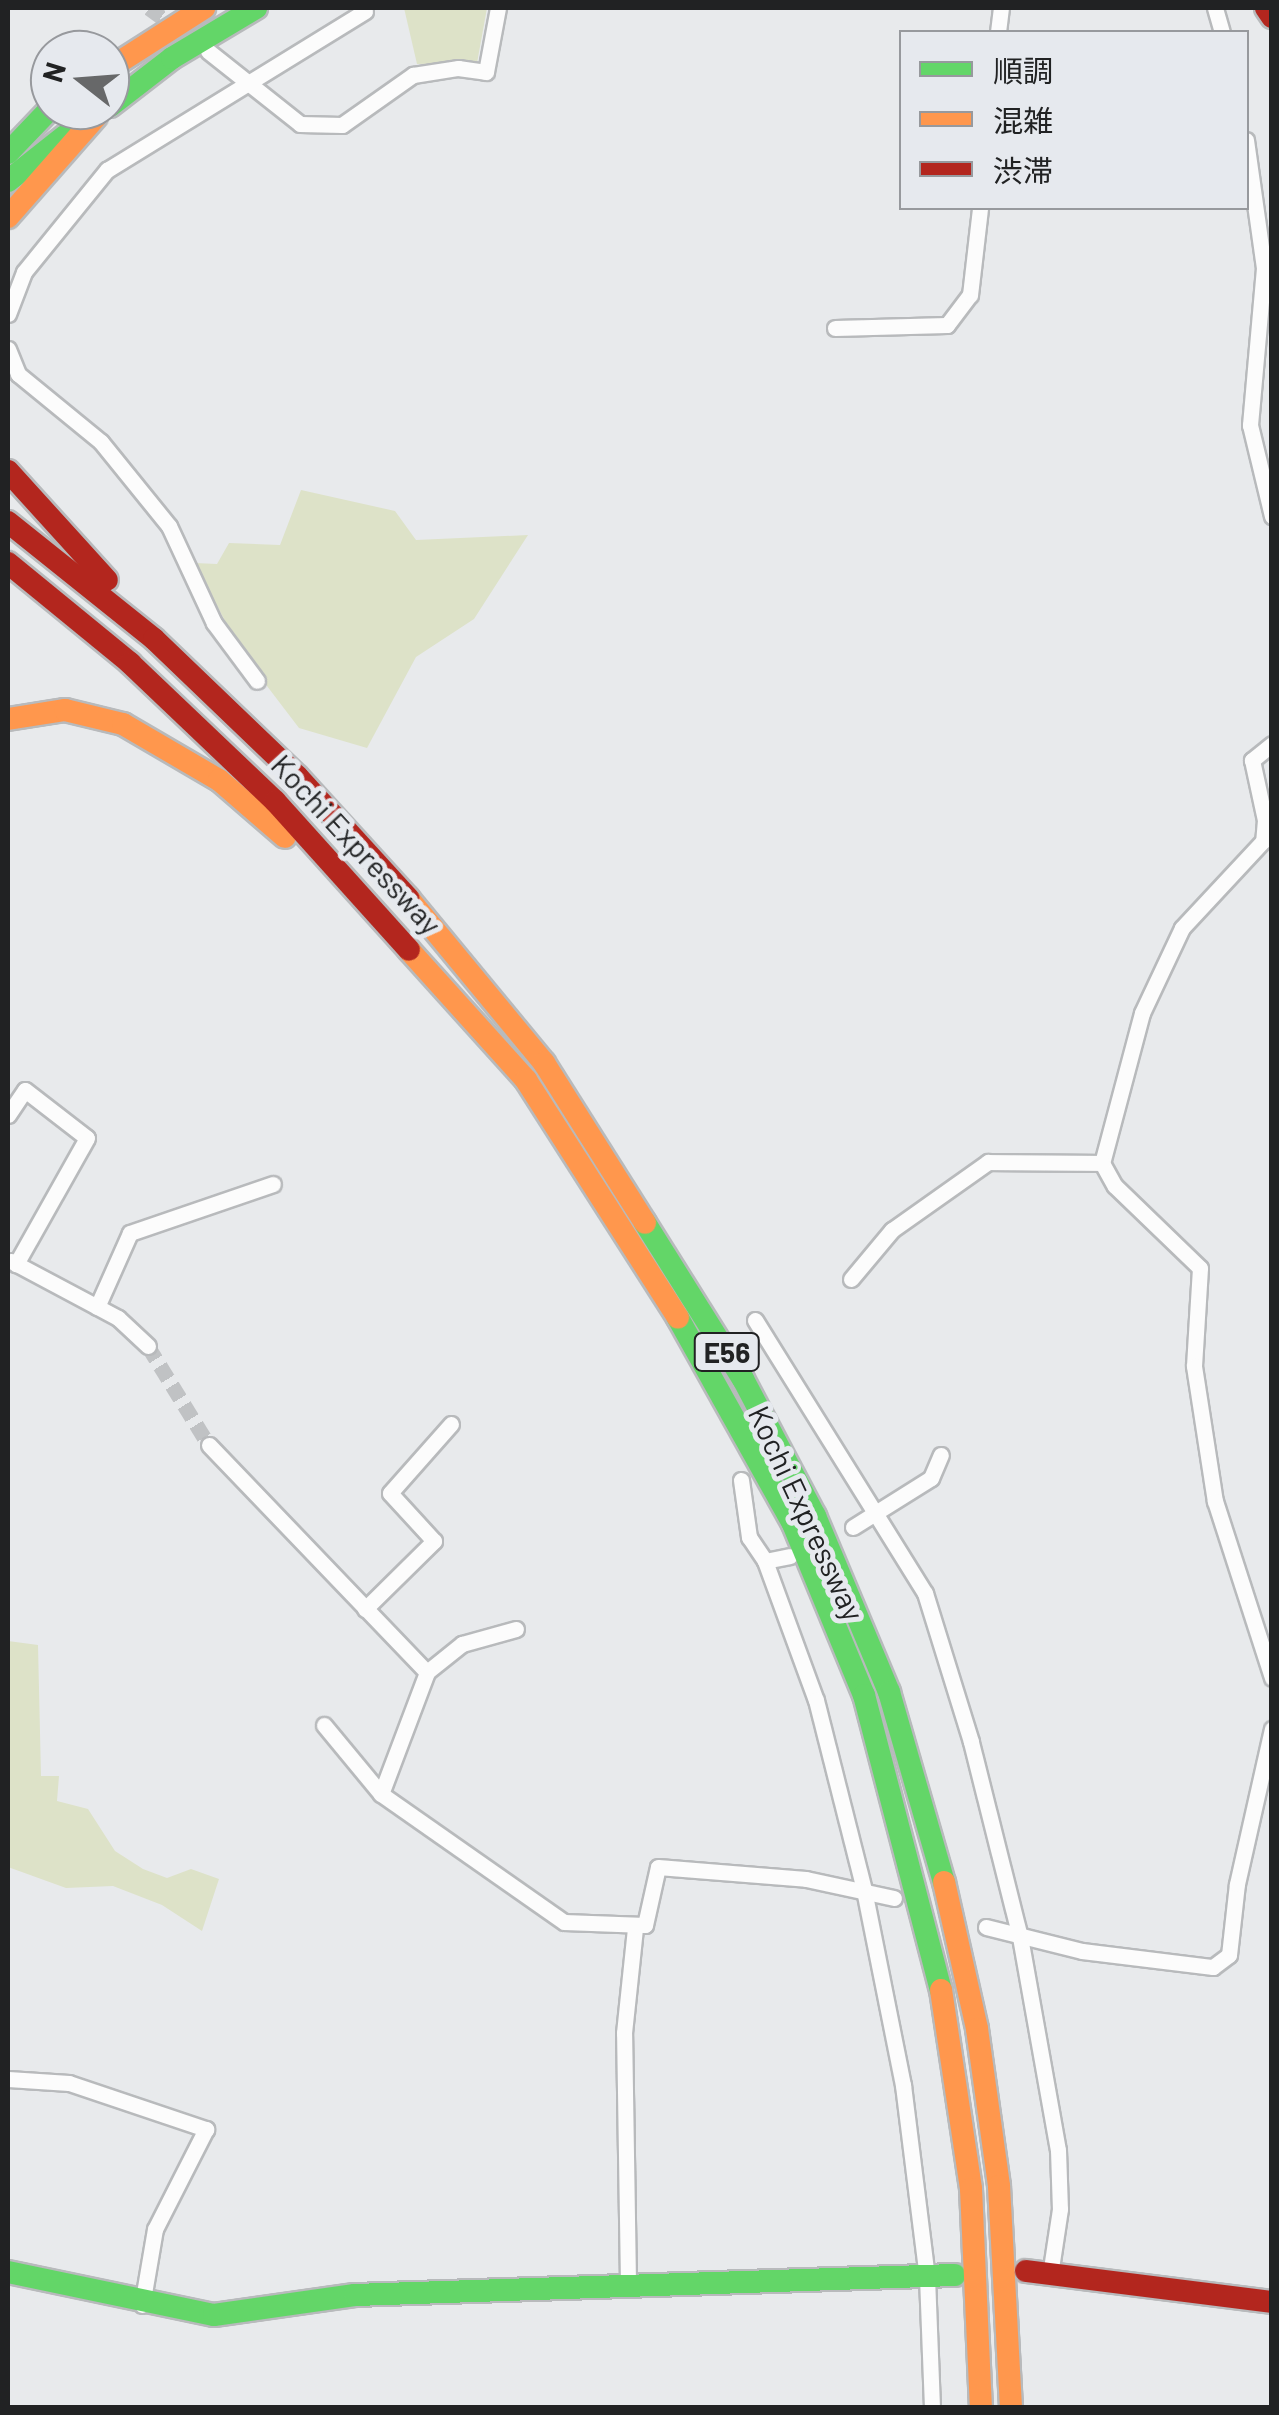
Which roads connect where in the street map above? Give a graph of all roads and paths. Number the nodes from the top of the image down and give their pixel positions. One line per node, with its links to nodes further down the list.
1 (204, 8): 8 (main road)
2 (256, 8): 10 (main road)
3 (498, 8): 9 (street)
4 (1266, 8): 6 (main road)
5 (365, 11): 9 (street)
6 (1272, 17)
7 (208, 51): 9 (street)
8 (130, 55)
9 (250, 85): 21 (street)
10 (130, 91)
11 (30, 123): 15 (main road)
12 (30, 129): 16 (main road)
13 (78, 130): 18 (main road)
14 (87, 130): 20 (main road)
15 (8, 138)
16 (8, 154)
17 (1249, 161): 25 (street)
18 (8, 180)
19 (980, 210): 22 (street)
20 (8, 217)
21 (8, 314)
22 (835, 328)
23 (8, 349): 29 (street)
24 (8, 471): 28 (main road)
25 (1272, 516)
26 (8, 522): 28 (main road, Kochi Expressway / E56)
27 (8, 563): 32 (main road, Kochi Expressway / E56)
28 (154, 639): 72 (main road, Kochi Expressway / E56)
29 (257, 681)
30 (8, 719): 32 (main road)
31 (1272, 744): 34 (street)
32 (526, 1080): 70 (main road, Kochi Expressway / E56)
33 (8, 1115): 36 (street)
34 (1102, 1163): 37 (street); 52 (street)
35 (273, 1184): 38 (street)
36 (12, 1262): 38 (street)
37 (850, 1279)
38 (97, 1307): 40 (street)
39 (755, 1320): 45 (street)
40 (148, 1346)
41 (451, 1424): 49 (street)
42 (209, 1444): 49 (street)
43 (941, 1455): 45 (street)
44 (741, 1480): 48 (street)
45 (872, 1516): 46 (street); 60 (street)
46 (854, 1527)
47 (790, 1556): 48 (street)
48 (766, 1561): 56 (street)
49 (365, 1609): 51 (street)
50 (516, 1629): 51 (street)
51 (428, 1672): 55 (street)
52 (1272, 1678)
53 (324, 1725): 55 (street)
54 (1272, 1729): 60 (street)
55 (381, 1794): 59 (street)
56 (864, 1890): 57 (street); 59 (street); 66 (street)
57 (894, 1898)
58 (986, 1927): 60 (street)
59 (635, 1929): 67 (street)
60 (1020, 1937): 65 (street)
61 (8, 2078): 69 (street)
62 (8, 2272): 69 (main road)
63 (1026, 2272): 65 (main road)
64 (955, 2275): 66 (main road)
65 (1050, 2275): 68 (main road)
66 (927, 2277): 67 (main road); 71 (street)
67 (628, 2282): 69 (main road)
68 (1272, 2302)
69 (142, 2305)
70 (981, 2407)
71 (932, 2408)
72 (1011, 2408)

